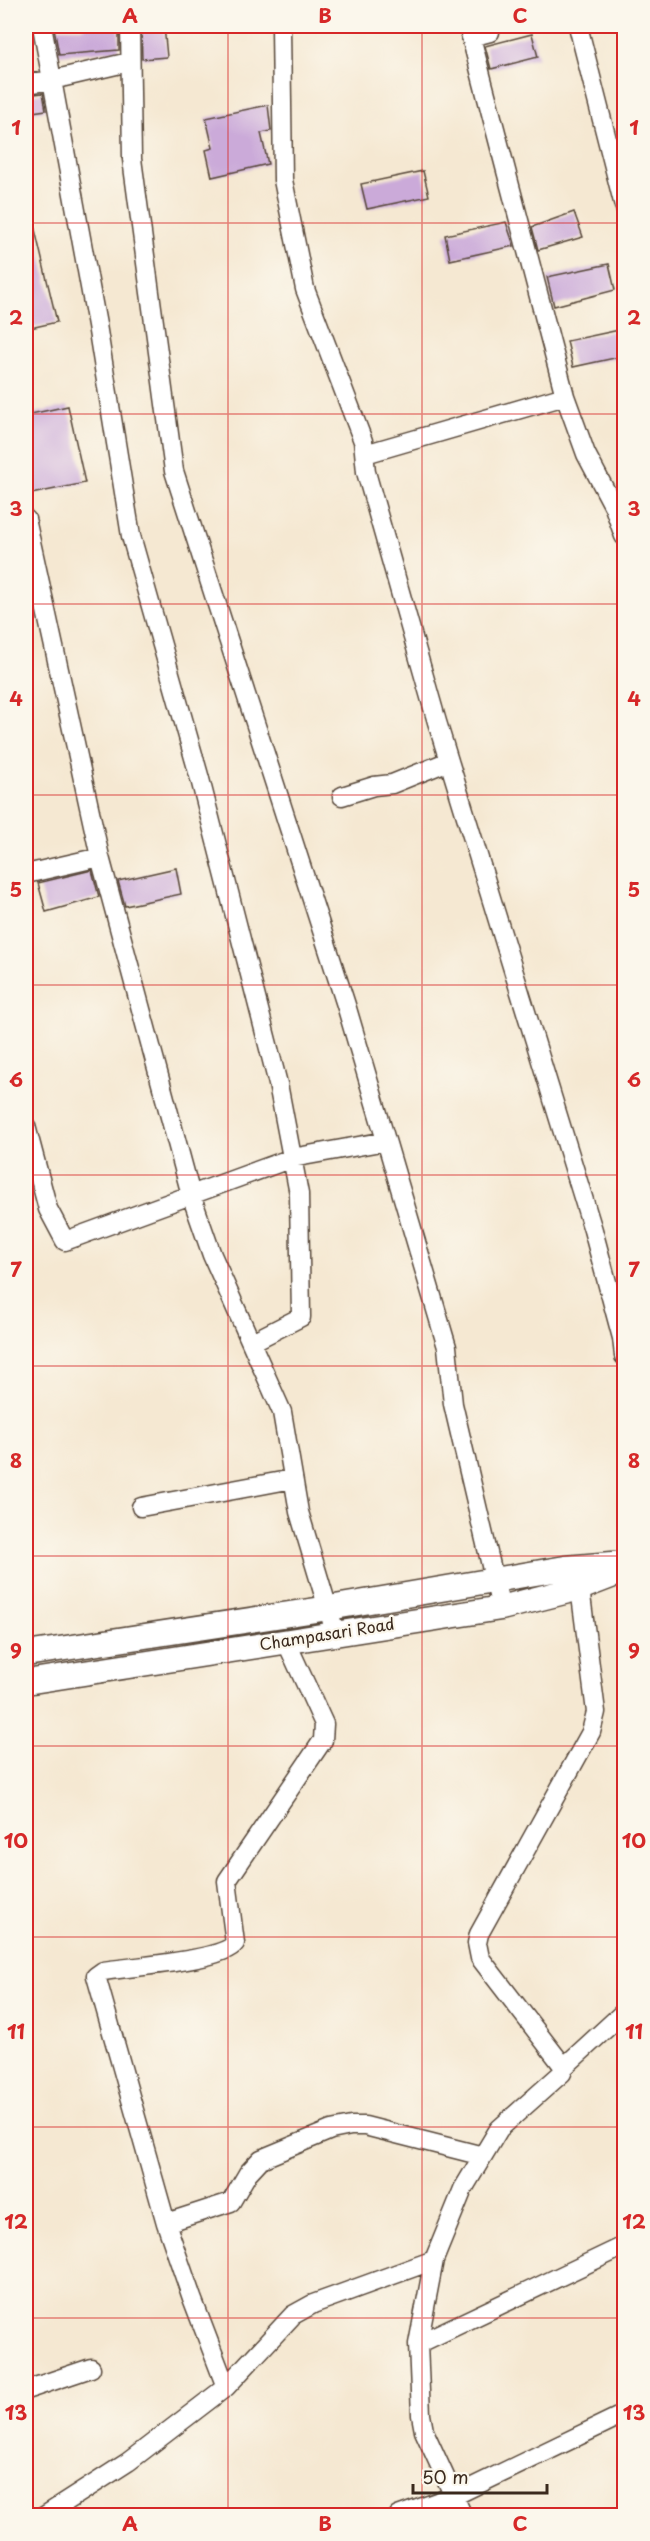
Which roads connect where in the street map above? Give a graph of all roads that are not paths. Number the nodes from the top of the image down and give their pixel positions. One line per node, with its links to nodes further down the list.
1 (42, 26): 7 (street)
2 (130, 26): 6 (street)
3 (281, 26): 11 (street)
4 (489, 26): 10 (street)
5 (578, 26): 9 (street)
6 (129, 62): 7 (street); 19 (street)
7 (52, 80): 8 (street); 20 (street)
8 (26, 84)
9 (624, 206)
10 (565, 396): 11 (street); 13 (street)
11 (365, 454): 14 (street)
12 (26, 519): 16 (street)
13 (624, 536)
14 (449, 761): 15 (street); 23 (street)
15 (342, 796)
16 (100, 857): 17 (street); 21 (street)
17 (26, 874)
18 (26, 1126): 21 (street)
19 (386, 1141): 20 (street); 28 (street)
20 (292, 1158): 21 (street); 22 (street)
21 (191, 1195): 22 (street)
22 (252, 1342): 24 (street)
23 (624, 1356)
24 (293, 1479): 25 (street); 30 (street)
25 (141, 1507)
26 (624, 1563): 28 (main road, Champasari Road)
27 (624, 1571): 29 (main road, Champasari Road)
28 (494, 1579): 30 (main road, Champasari Road); 31 (street)
29 (580, 1588): 31 (main road, Champasari Road); 37 (street)
30 (329, 1608): 32 (street); 34 (main road, Champasari Road)
31 (501, 1608): 32 (main road, Champasari Road)
32 (335, 1632): 33 (main road, Champasari Road)
33 (286, 1641): 35 (main road, Champasari Road); 39 (street)
34 (26, 1654)
35 (26, 1682)
36 (624, 2012): 37 (street)
37 (564, 2067): 38 (street)
38 (483, 2156): 39 (street); 41 (street)
39 (166, 2223): 44 (street)
40 (623, 2253): 42 (street)
41 (434, 2260): 42 (street); 44 (street)
42 (418, 2344): 47 (street)
43 (91, 2368): 45 (street)
44 (226, 2387): 48 (street)
45 (26, 2390)
46 (624, 2414): 47 (street)
47 (454, 2496): 49 (street); 50 (street)
48 (44, 2516)
49 (398, 2516)
50 (463, 2516)

